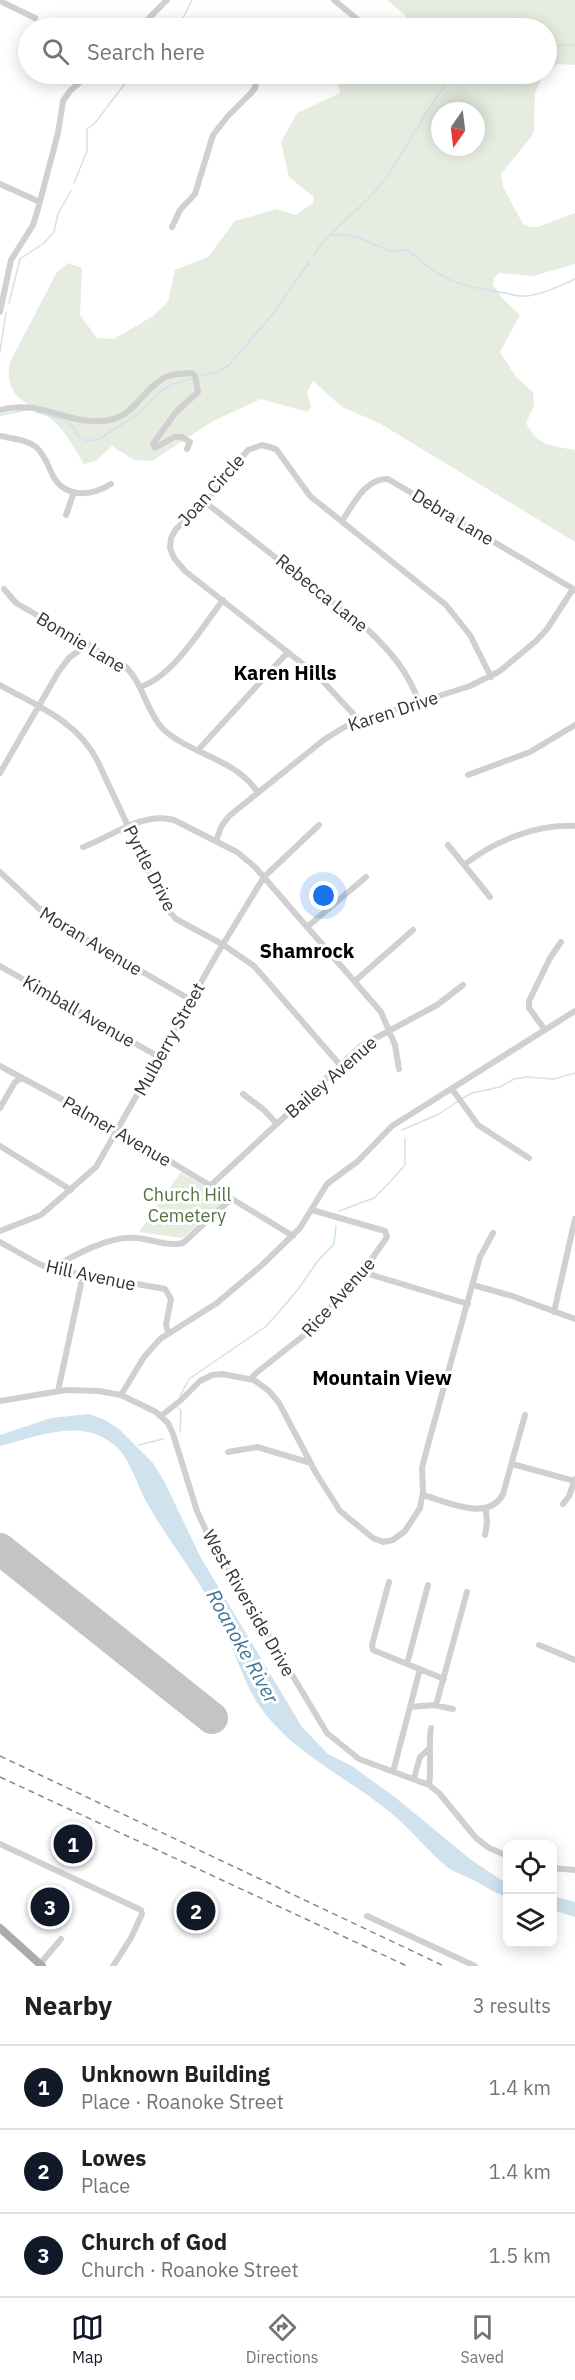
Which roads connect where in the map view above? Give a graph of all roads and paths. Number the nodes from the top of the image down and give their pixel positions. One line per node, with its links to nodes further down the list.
1 (168, 0): 5 (street)
2 (334, 0): 6 (street)
3 (0, 1): 4 (street)
4 (35, 18)
5 (149, 18)
6 (356, 18)
7 (78, 84): 10 (street)
8 (256, 84): 11 (street)
9 (0, 184): 10 (street)
10 (40, 202): 12 (street)
11 (172, 227)
12 (0, 312)
13 (0, 410): 15 (street)
14 (0, 436): 17 (street)
15 (188, 449)
16 (111, 484): 17 (street)
17 (74, 492): 19 (street)
18 (205, 502): 20 (street, Joan Circle); 23 (street, Joan Circle); 29 (street, Rebecca Lane)
19 (66, 514)
20 (342, 521): 22 (street, Debra Lane); 26 (street, Joan Circle)
21 (4, 589): 24 (street, Bonnie Lane)
22 (574, 589): 26 (street, Karen Drive)
23 (223, 600): 25 (street, Joan Circle); 28 (street)
24 (88, 644): 28 (street, Bonnie Lane); 30 (street)
25 (288, 652): 31 (street, Joan Circle); 33 (street)
26 (491, 677): 29 (street, Karen Drive)
27 (0, 685): 30 (street, Pyrtle Drive)
28 (140, 687): 33 (street, Bonnie Lane)
29 (419, 702): 31 (street, Karen Drive)
30 (38, 707): 34 (street); 39 (street, Pyrtle Drive)
31 (359, 720): 36 (street, Karen Drive)
32 (575, 725): 35 (street)
33 (198, 750): 36 (street, Bonnie Lane)
34 (0, 773)
35 (468, 775)
36 (258, 793): 40 (street, Karen Drive)
37 (319, 825): 45 (street, Mulberry Street)
38 (575, 826): 43 (street)
39 (128, 827): 40 (street); 42 (street); 51 (street, Pyrtle Drive)
40 (216, 841): 45 (street)
41 (448, 845): 43 (street)
42 (83, 847)
43 (464, 865): 47 (street)
44 (0, 872): 55 (street, Moran Avenue)
45 (264, 877): 48 (street); 51 (street, Mulberry Street)
46 (366, 877): 48 (street)
47 (490, 897)
48 (307, 927): 53 (street)
49 (413, 930): 53 (street)
50 (561, 942): 58 (street)
51 (222, 944): 55 (street, Mulberry Street); 61 (street, Pyrtle Drive)
52 (0, 966): 59 (street, Kimball Avenue)
53 (355, 981): 57 (street)
54 (463, 985): 57 (street, Bailey Avenue)
55 (191, 1000): 59 (street, Mulberry Street)
56 (575, 1011): 58 (street)
57 (389, 1029): 61 (street, Bailey Avenue); 62 (street)
58 (545, 1030): 64 (street)
59 (159, 1057): 68 (street, Mulberry Street)
60 (0, 1066): 63 (street, Palmer Avenue)
61 (341, 1066): 67 (street, Bailey Avenue)
62 (399, 1069)
63 (22, 1078): 66 (street); 68 (street, Palmer Avenue)
64 (453, 1089): 70 (street); 74 (street)
65 (243, 1094): 67 (street)
66 (0, 1108)
67 (277, 1124): 71 (street, Bailey Avenue)
68 (117, 1129): 71 (street, Palmer Avenue); 72 (street, Mulberry Street)
69 (0, 1146): 72 (street)
70 (530, 1158)
71 (210, 1186): 73 (street, Palmer Avenue)
72 (71, 1190): 76 (street, Mulberry Street)
73 (231, 1199): 78 (street, Palmer Avenue); 80 (street)
74 (312, 1210): 78 (street); 81 (street, Rice Avenue)
75 (575, 1219): 85 (street)
76 (0, 1231)
77 (493, 1233): 83 (street)
78 (293, 1236): 87 (street)
79 (0, 1242): 80 (street, Hill Avenue)
80 (52, 1269): 82 (street, Hill Avenue)
81 (362, 1272): 84 (street); 88 (street, Rice Avenue)
82 (83, 1275): 87 (street, Hill Avenue); 89 (street)
83 (473, 1286): 84 (street); 85 (street)
84 (468, 1304): 98 (street)
85 (554, 1312): 86 (street)
86 (575, 1319)
87 (168, 1332): 90 (street)
88 (251, 1379): 93 (street); 95 (street)
89 (58, 1391): 90 (street); 91 (street)
90 (121, 1395): 93 (street)
91 (0, 1401)
92 (525, 1415): 96 (street)
93 (161, 1416): 115 (street, West Riverside Drive)
94 (228, 1452): 95 (street)
95 (310, 1463): 98 (street)
96 (512, 1464): 97 (street); 100 (street)
97 (575, 1480): 99 (street)
98 (423, 1495): 100 (street)
99 (563, 1504)
100 (486, 1509): 101 (street)
101 (485, 1535)
102 (389, 1582): 107 (street)
103 (429, 1585): 107 (street)
104 (466, 1593): 109 (street)
105 (539, 1645): 106 (street)
106 (575, 1660)
107 (407, 1664): 108 (street)
108 (420, 1669): 109 (street); 111 (street)
109 (444, 1679): 110 (street)
110 (436, 1705): 111 (street); 112 (street)
111 (410, 1707): 115 (street)
112 (453, 1709)
113 (431, 1728): 114 (street)
114 (429, 1749): 116 (street); 117 (street)
115 (393, 1772): 116 (street, West Riverside Drive)
116 (414, 1778): 117 (street, West Riverside Drive)
117 (429, 1785): 119 (street, West Riverside Drive)
118 (0, 1844): 126 (street)
119 (503, 1854)
120 (557, 1868): 121 (street)
121 (575, 1870)
122 (367, 1916): 127 (street)
123 (0, 1928): 125 (main road)
124 (61, 1939): 125 (street)
125 (41, 1965)
126 (112, 1966)
127 (475, 1966)

